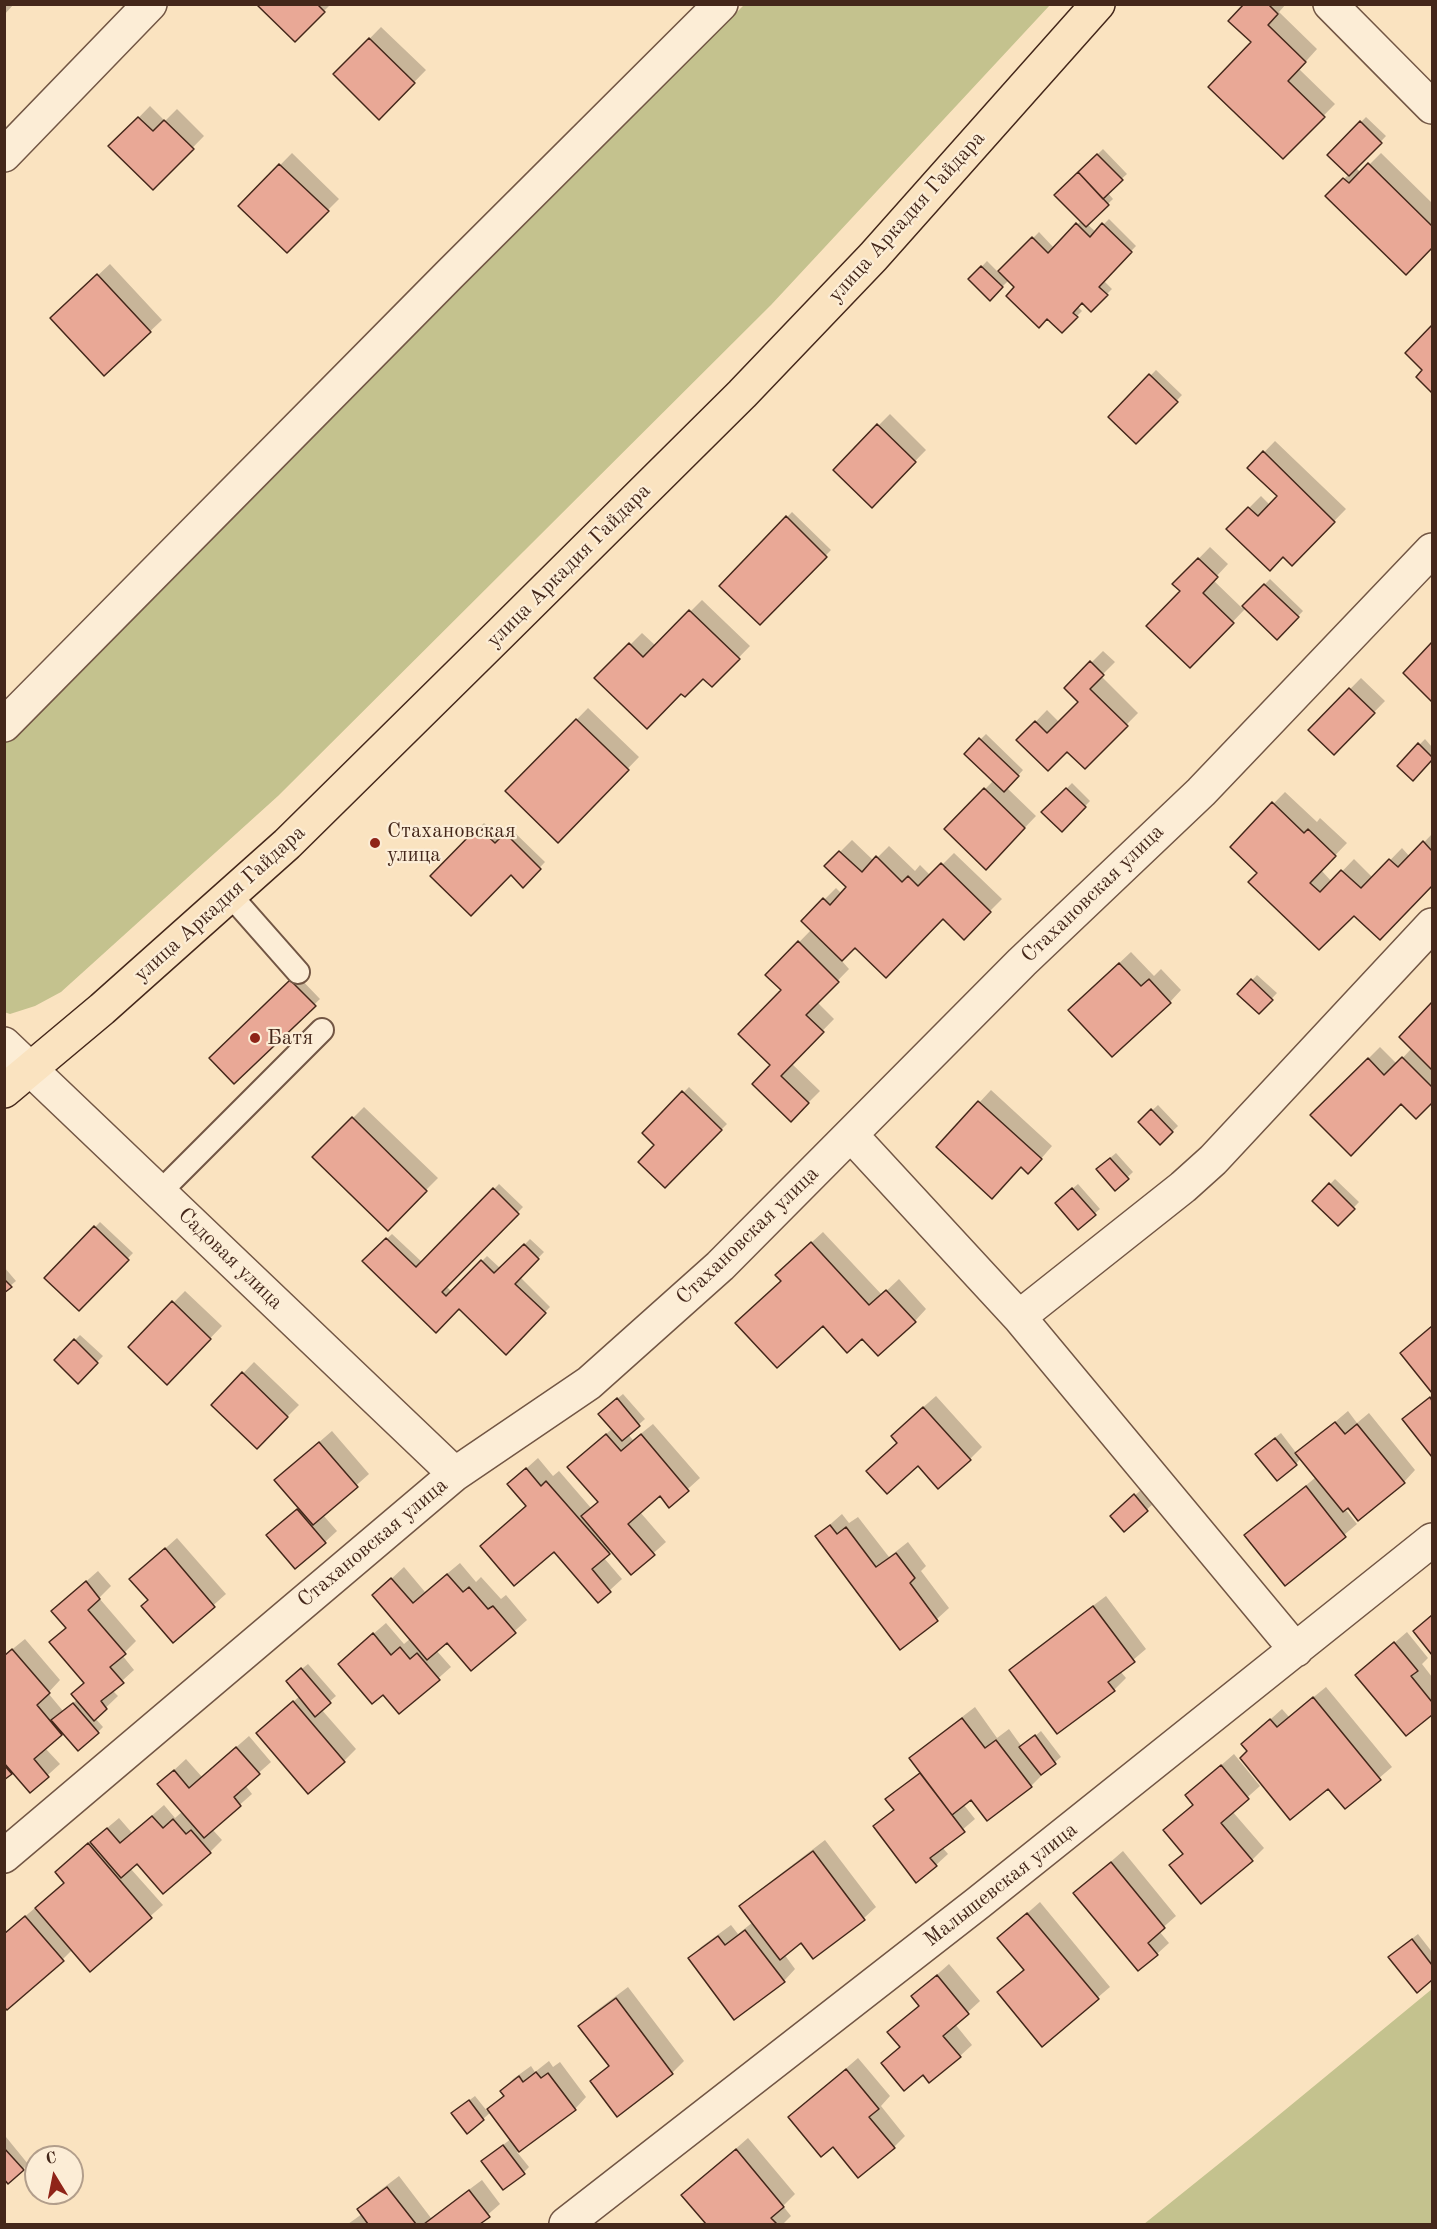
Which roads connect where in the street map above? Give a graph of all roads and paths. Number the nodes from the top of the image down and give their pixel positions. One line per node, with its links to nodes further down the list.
1 (150, 4): 6 (street)
2 (721, 4): 8 (street)
3 (1098, 4): 9 (main road, улица Аркадия Гайдара)
4 (1330, 4): 5 (street)
5 (1432, 107)
6 (4, 155)
7 (1432, 550): 16 (street, Стахановская улица)
8 (4, 725)
9 (231, 896): 11 (lane); 14 (main road, улица Аркадия Гайдара)
10 (1432, 925): 18 (street)
11 (298, 972)
12 (322, 1030): 17 (lane)
13 (4, 1044): 14 (street, Садовая улица)
14 (32, 1070): 15 (main road, улица Аркадия Гайдара); 17 (street, Садовая улица)
15 (4, 1091)
16 (851, 1135): 18 (street); 19 (street, Стахановская улица)
17 (160, 1192): 19 (street, Садовая улица)
18 (1019, 1317): 21 (street)
19 (455, 1474): 22 (street, Стахановская улица)
20 (1432, 1540): 21 (street, Малышевская улица)
21 (1296, 1650): 23 (street, Малышевская улица)
22 (4, 1856)
23 (566, 2224)

